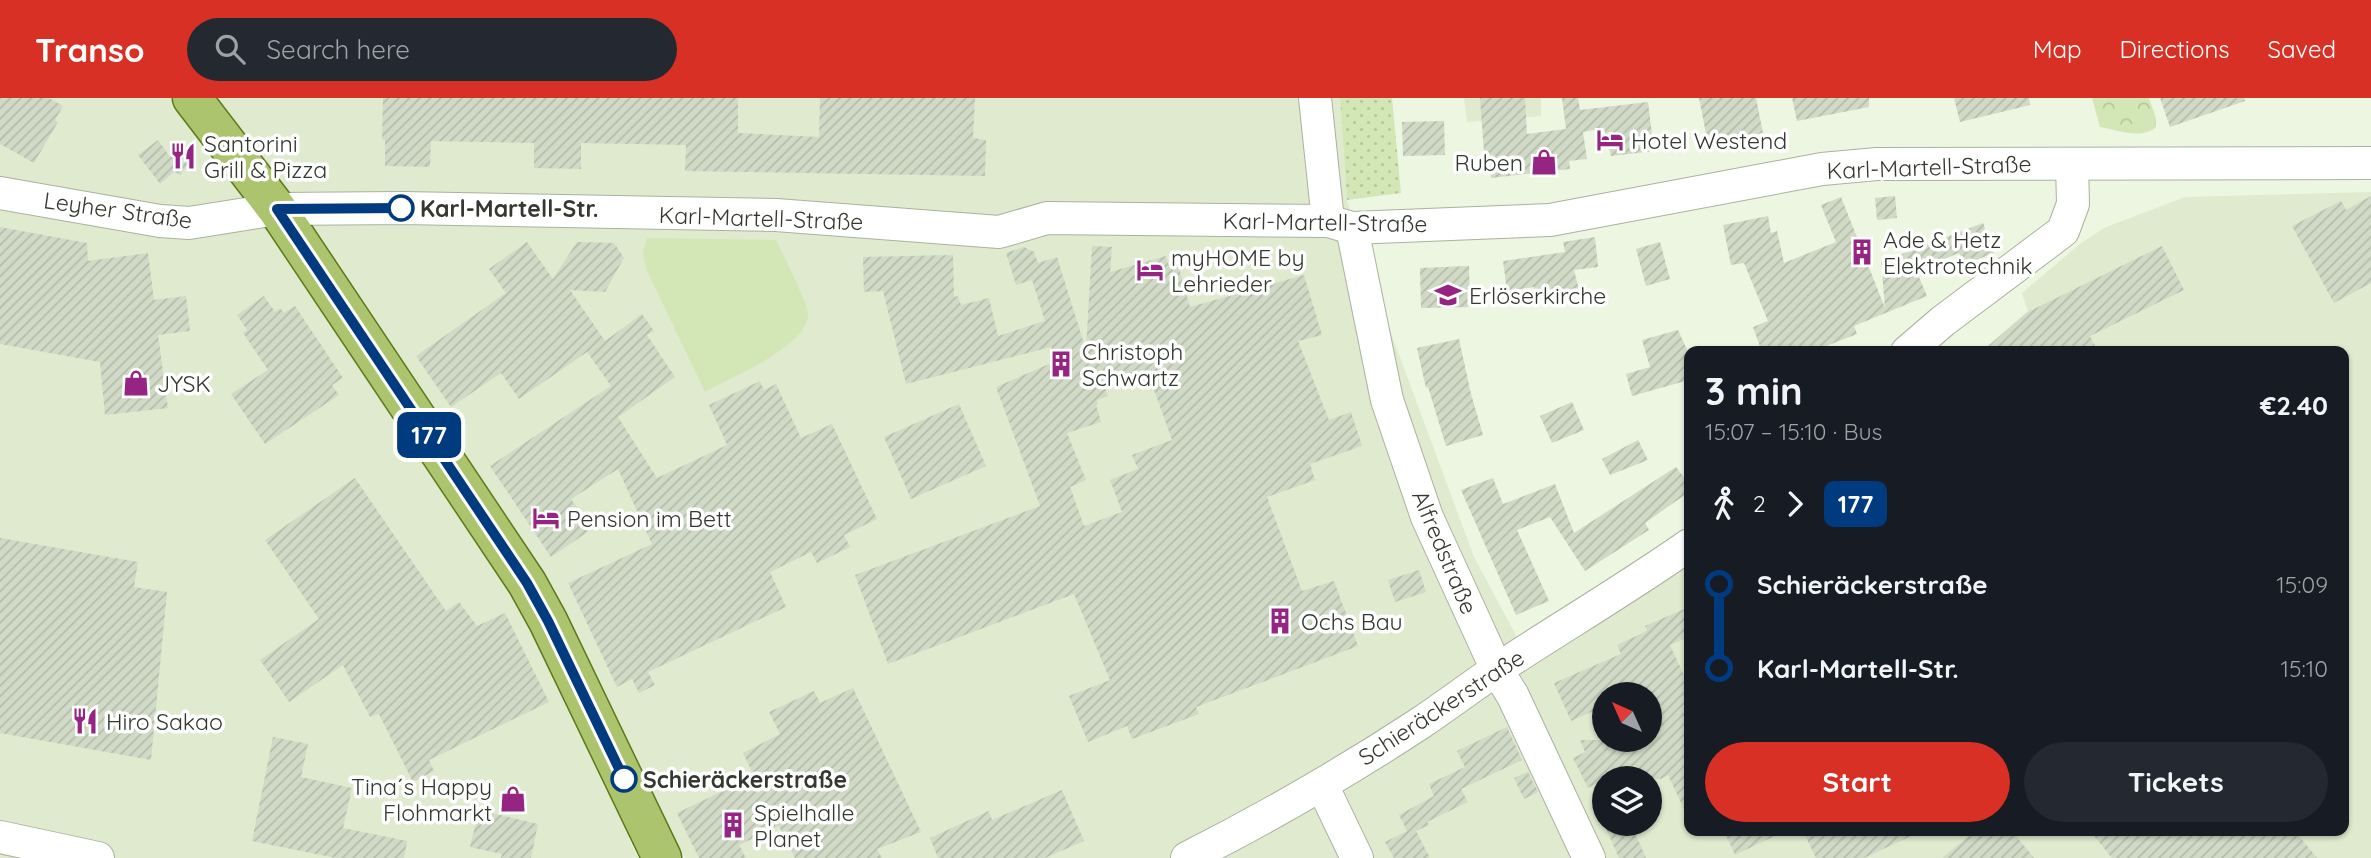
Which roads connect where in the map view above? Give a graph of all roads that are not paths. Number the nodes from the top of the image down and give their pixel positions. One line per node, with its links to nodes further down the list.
1 (192, 98): 6 (main road)
2 (1315, 98): 7 (street, Alfredstraße)
3 (2371, 163): 4 (street, Karl-Martell-Straße)
4 (2071, 164): 7 (street, Karl-Martell-Straße); 8 (street)
5 (0, 193): 6 (street, Leyher Straße)
6 (277, 209): 7 (street, Karl-Martell-Straße); 14 (main road)
7 (1340, 224): 10 (street, Alfredstraße)
8 (1914, 346)
9 (1684, 549): 10 (street, Schieräckerstraße)
10 (1497, 670): 11 (street, Schieräckerstraße); 17 (street, Alfredstraße)
11 (1322, 785): 15 (street, Schieräckerstraße); 16 (street)
12 (0, 837): 13 (street)
13 (98, 858)
14 (662, 858)
15 (1186, 858)
16 (1357, 858)
17 (1589, 858)

